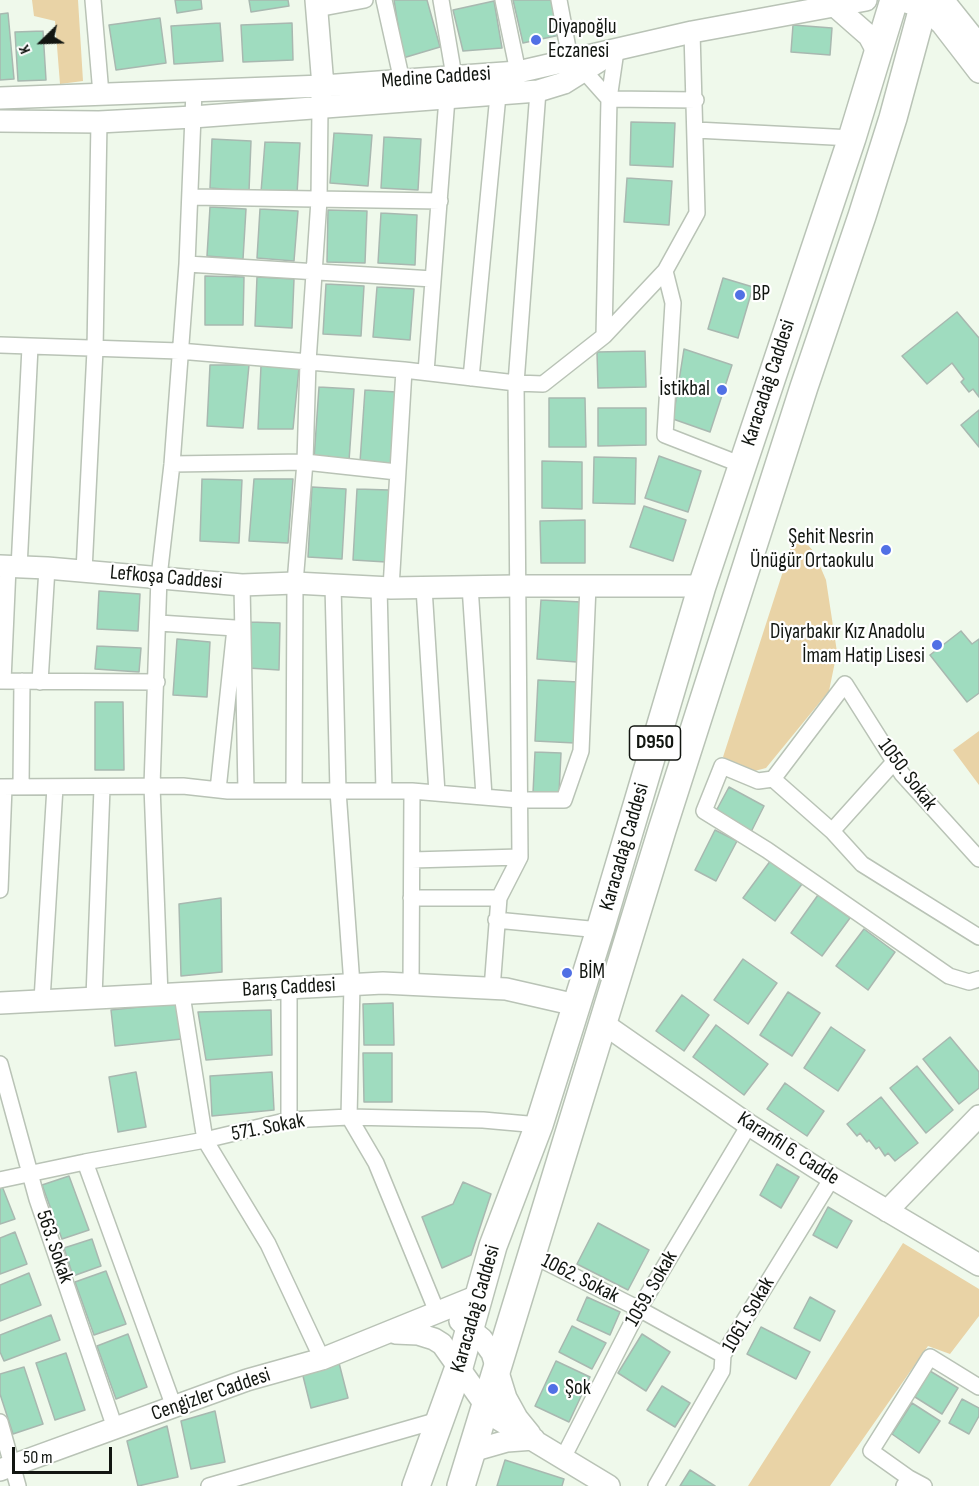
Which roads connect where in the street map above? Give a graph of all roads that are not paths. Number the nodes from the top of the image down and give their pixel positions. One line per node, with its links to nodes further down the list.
1 (93, 0): 23 (street)
2 (365, 0): 10 (street)
3 (384, 0): 19 (street)
4 (441, 0): 18 (street)
5 (503, 0): 16 (street)
6 (560, 0): 15 (street)
7 (866, 0): 9 (street)
8 (917, 1): 12 (street); 14 (highway, Karacadağ Caddesi / D950); 17 (street); 111 (highway, Karacadağ Caddesi / D950)
9 (835, 3): 11 (street); 14 (street)
10 (317, 4): 20 (street)
11 (692, 32): 13 (street); 28 (street)
12 (979, 45)
13 (616, 51): 15 (street); 27 (street)
14 (878, 53): 34 (highway, Karacadağ Caddesi / D950)
15 (577, 66): 16 (street, Medine Caddesi); 22 (street); 27 (street)
16 (518, 72): 18 (street, Medine Caddesi)
17 (979, 72)
18 (454, 76): 19 (street, Medine Caddesi)
19 (402, 81): 20 (street, Medine Caddesi)
20 (323, 86): 21 (street, Medine Caddesi); 29 (street)
21 (194, 91): 23 (street, Medine Caddesi); 30 (street)
22 (538, 91): 24 (street); 51 (street)
23 (101, 94): 25 (street, Medine Caddesi)
24 (498, 95): 26 (street); 50 (street)
25 (0, 98)
26 (447, 98): 29 (street); 37 (street)
27 (609, 99): 28 (street); 42 (street)
28 (696, 100): 33 (street)
29 (320, 107): 30 (street); 36 (street)
30 (193, 117): 32 (street); 35 (street)
31 (0, 122): 32 (street)
32 (99, 122): 45 (street)
33 (696, 129): 34 (street); 39 (street)
34 (852, 138): 54 (highway, Karacadağ Caddesi / D950)
35 (191, 197): 36 (street); 38 (street)
36 (319, 200): 37 (street); 40 (street)
37 (440, 201): 41 (street)
38 (187, 264): 40 (street); 46 (street)
39 (665, 271): 42 (street); 54 (street)
40 (314, 272): 41 (street); 47 (street)
41 (433, 279): 49 (street)
42 (604, 336): 51 (street)
43 (0, 345): 44 (street)
44 (30, 347): 45 (street); 56 (street)
45 (94, 350): 46 (street); 58 (street)
46 (179, 351): 47 (street); 53 (street)
47 (308, 362): 48 (street); 52 (street)
48 (404, 370): 49 (street); 55 (street)
49 (426, 372): 50 (street)
50 (471, 378): 51 (street)
51 (516, 383): 64 (street)
52 (305, 462): 53 (street); 55 (street); 60 (street)
53 (172, 464): 59 (street)
54 (742, 465): 66 (highway, Karacadağ Caddesi / D950)
55 (397, 472): 67 (street)
56 (9, 567): 57 (street, Lefkoşa Caddesi); 70 (street)
57 (46, 568): 58 (street, Lefkoşa Caddesi); 72 (street)
58 (84, 571): 59 (street, Lefkoşa Caddesi)
59 (159, 577): 61 (street, Lefkoşa Caddesi); 69 (street)
60 (295, 583): 61 (street, Lefkoşa Caddesi); 62 (street, Lefkoşa Caddesi); 83 (street)
61 (242, 585): 82 (street)
62 (333, 585): 67 (street, Lefkoşa Caddesi); 84 (street)
63 (470, 586): 64 (street, Lefkoşa Caddesi); 68 (street, Lefkoşa Caddesi); 88 (street)
64 (516, 586): 65 (street, Lefkoşa Caddesi); 89 (street)
65 (588, 586): 66 (street, Lefkoşa Caddesi); 89 (street)
66 (702, 586): 98 (highway, Karacadağ Caddesi / D950)
67 (385, 588): 68 (street, Lefkoşa Caddesi); 85 (street)
68 (424, 588): 87 (street)
69 (159, 623): 73 (street); 81 (street)
70 (1, 681): 71 (street)
71 (22, 681): 72 (street); 78 (street)
72 (40, 682): 73 (street)
73 (157, 682): 76 (street)
74 (894, 762): 75 (street, 1050. Sokak); 90 (street); 92 (street, 1050. Sokak)
75 (774, 780): 90 (street); 100 (street)
76 (152, 786): 80 (street); 81 (street); 106 (street)
77 (2, 787): 78 (street); 94 (street)
78 (21, 787): 79 (street)
79 (55, 787): 80 (street); 108 (street)
80 (102, 788): 107 (street)
81 (218, 790): 82 (street)
82 (246, 791): 83 (street)
83 (294, 791): 84 (street)
84 (338, 791): 85 (street); 101 (street)
85 (384, 791): 86 (street)
86 (412, 791): 87 (street); 93 (street)
87 (437, 793): 88 (street)
88 (484, 796): 89 (street)
89 (519, 800): 91 (street)
90 (832, 831): 99 (street)
91 (520, 857): 93 (street); 96 (street)
92 (979, 859)
93 (412, 860): 95 (street)
94 (0, 890)
95 (411, 898): 96 (street); 102 (street)
96 (499, 898): 97 (street)
97 (496, 920): 98 (street); 104 (street)
98 (600, 930): 110 (highway, Karacadağ Caddesi / D950)
99 (979, 937)
100 (979, 979)
101 (352, 984): 102 (street, Barış Caddesi); 103 (street, Barış Caddesi); 114 (street)
102 (411, 985): 104 (street, Barış Caddesi)
103 (289, 987): 105 (street, Barış Caddesi); 115 (street)
104 (492, 989): 110 (street, Barış Caddesi)
105 (182, 995): 106 (street, Barış Caddesi); 118 (street)
106 (160, 996): 107 (street, Barış Caddesi)
107 (94, 997): 108 (street, Barış Caddesi)
108 (42, 1000): 109 (street, Barış Caddesi)
109 (0, 1003)
110 (576, 1005): 116 (highway, Karacadağ Caddesi / D950)
111 (604, 1024): 117 (street, Karanfil 6. Cadde); 124 (highway, Karacadağ Caddesi / D950)
112 (0, 1064): 120 (street, 563. Sokak)
113 (979, 1116): 123 (street)
114 (349, 1117): 115 (street, 571. Sokak); 116 (street, 571. Sokak); 128 (street)
115 (289, 1120): 118 (street, 571. Sokak)
116 (539, 1125): 126 (highway, Karacadağ Caddesi / D950)
117 (749, 1125): 121 (street, Karanfil 6. Cadde); 127 (street, 1059. Sokak)
118 (205, 1140): 119 (street, 571. Sokak); 132 (street)
119 (85, 1162): 120 (street, 571. Sokak); 137 (street)
120 (29, 1173): 122 (street, 571. Sokak); 140 (street, 563. Sokak)
121 (832, 1178): 123 (street, Karanfil 6. Cadde); 131 (street, 1061. Sokak)
122 (0, 1180)
123 (886, 1211): 125 (street, Karanfil 6. Cadde)
124 (532, 1255): 127 (street, 1062. Sokak); 134 (highway, Karacadağ Caddesi / D950)
125 (979, 1265)
126 (480, 1295): 128 (street, Cengizler Caddesi); 129 (highway, Karacadağ Caddesi / D950)
127 (639, 1310): 131 (street, 1062. Sokak); 143 (street, 1059. Sokak)
128 (437, 1312): 129 (street); 130 (street, Cengizler Caddesi)
129 (470, 1328): 133 (highway, Karacadağ Caddesi / D950); 134 (street)
130 (388, 1333): 132 (street, Cengizler Caddesi); 133 (street, Cengizler Caddesi)
131 (723, 1355): 151 (street, 1061. Sokak)
132 (322, 1359): 137 (street, Cengizler Caddesi)
133 (459, 1367): 136 (street, Cengizler Caddesi); 138 (highway, Karacadağ Caddesi / D950)
134 (498, 1368): 136 (highway, Karacadağ Caddesi / D950); 141 (street)
135 (979, 1387): 146 (street)
136 (486, 1406): 141 (street, Cengizler Caddesi); 142 (highway, Karacadağ Caddesi / D950)
137 (174, 1407): 140 (street, Cengizler Caddesi)
138 (442, 1419): 147 (street); 148 (highway, Karacadağ Caddesi / D950)
139 (0, 1422): 144 (street)
140 (116, 1428): 144 (street, Cengizler Caddesi)
141 (534, 1439): 142 (street); 143 (street)
142 (472, 1451): 149 (highway, Karacadağ Caddesi / D950)
143 (563, 1458): 145 (street)
144 (11, 1474)
145 (589, 1480): 150 (street)
146 (907, 1482): 152 (street)
147 (209, 1486)
148 (416, 1486)
149 (460, 1486)
150 (609, 1486)
151 (656, 1486)
152 (924, 1486)

